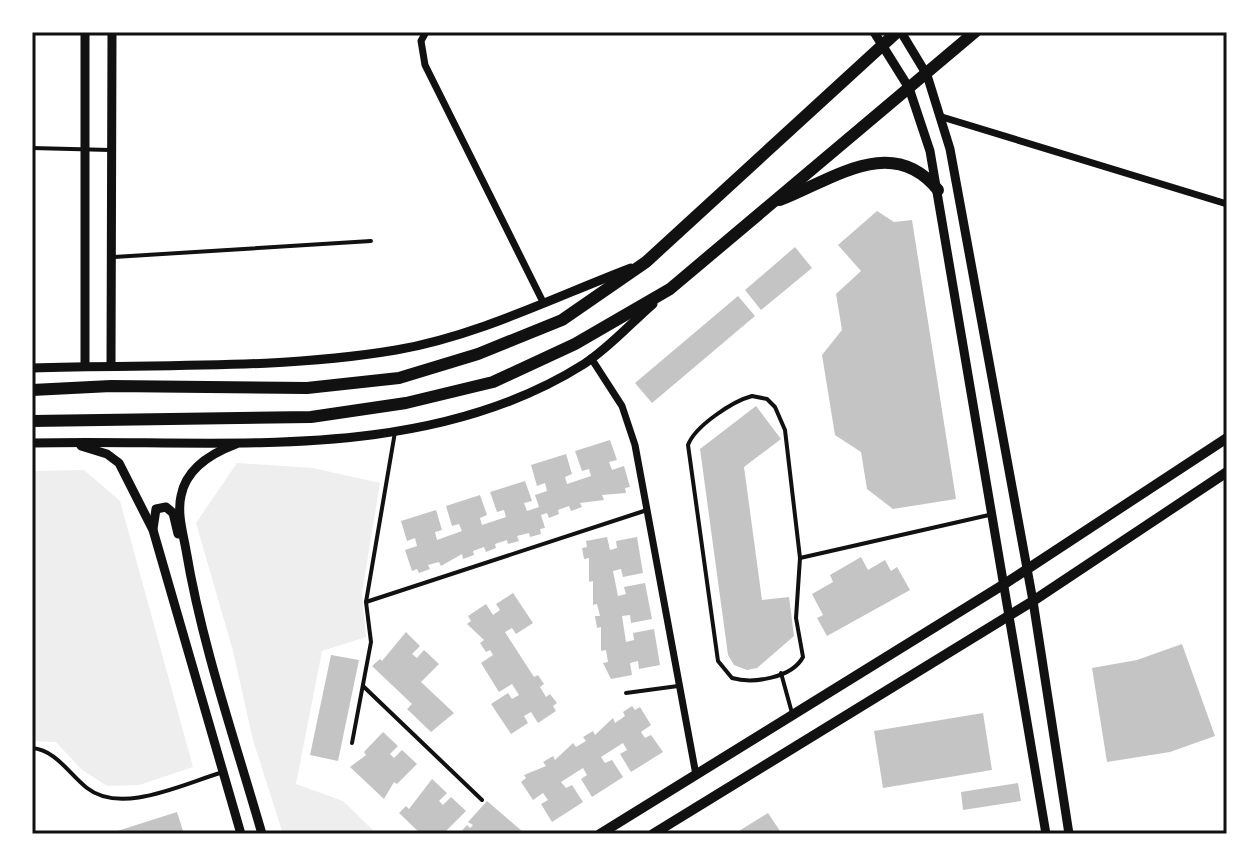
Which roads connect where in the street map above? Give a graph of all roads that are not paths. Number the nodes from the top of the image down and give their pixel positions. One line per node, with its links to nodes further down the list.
1 (85, 32): 12 (street)
2 (112, 32): 13 (street)
3 (426, 32): 21 (street)
4 (874, 32): 7 (street)
5 (899, 32): 7 (main road); 8 (street)
6 (974, 34): 8 (main road)
7 (884, 44): 9 (street); 19 (main road)
8 (927, 75): 9 (main road); 10 (street)
9 (909, 88): 14 (street); 15 (main road)
10 (942, 117): 16 (street); 38 (street)
11 (32, 148): 12 (lane)
12 (84, 149): 13 (lane); 24 (street)
13 (112, 150): 18 (street)
14 (938, 190): 15 (main road); 35 (street)
15 (769, 204): 20 (main road)
16 (1227, 204)
17 (371, 241): 18 (lane)
18 (112, 257): 23 (street)
19 (646, 262): 21 (street); 26 (main road)
20 (670, 289): 22 (street); 27 (main road)
21 (543, 302): 23 (street)
22 (591, 358): 28 (street); 34 (street)
23 (111, 365): 24 (street)
24 (85, 366): 25 (street)
25 (32, 368)
26 (32, 390)
27 (32, 421)
28 (395, 432): 30 (street); 42 (lane)
29 (1227, 438): 38 (main road)
30 (242, 441): 31 (street); 40 (street)
31 (62, 442): 32 (street); 36 (street)
32 (32, 443)
33 (1227, 472): 41 (main road)
34 (647, 510): 42 (lane); 46 (street)
35 (994, 514): 37 (lane); 39 (street)
36 (153, 530): 40 (street); 51 (street)
37 (800, 558): 44 (lane); 44 (lane)
38 (1026, 570): 39 (main road); 41 (street)
39 (1006, 583): 43 (street); 48 (main road)
40 (193, 592): 55 (street)
41 (1033, 601): 43 (main road); 59 (street)
42 (366, 602): 45 (lane)
43 (1011, 614): 57 (main road); 58 (street)
44 (781, 673): 48 (lane)
45 (363, 686): 49 (lane); 53 (lane)
46 (678, 686): 47 (lane); 52 (street)
47 (626, 693)
48 (792, 715): 52 (main road)
49 (352, 743)
50 (32, 748): 51 (lane)
51 (223, 773): 54 (street)
52 (696, 775): 56 (main road)
53 (482, 800)
54 (241, 834)
55 (262, 834)
56 (600, 834)
57 (653, 834)
58 (1046, 834)
59 (1069, 834)

